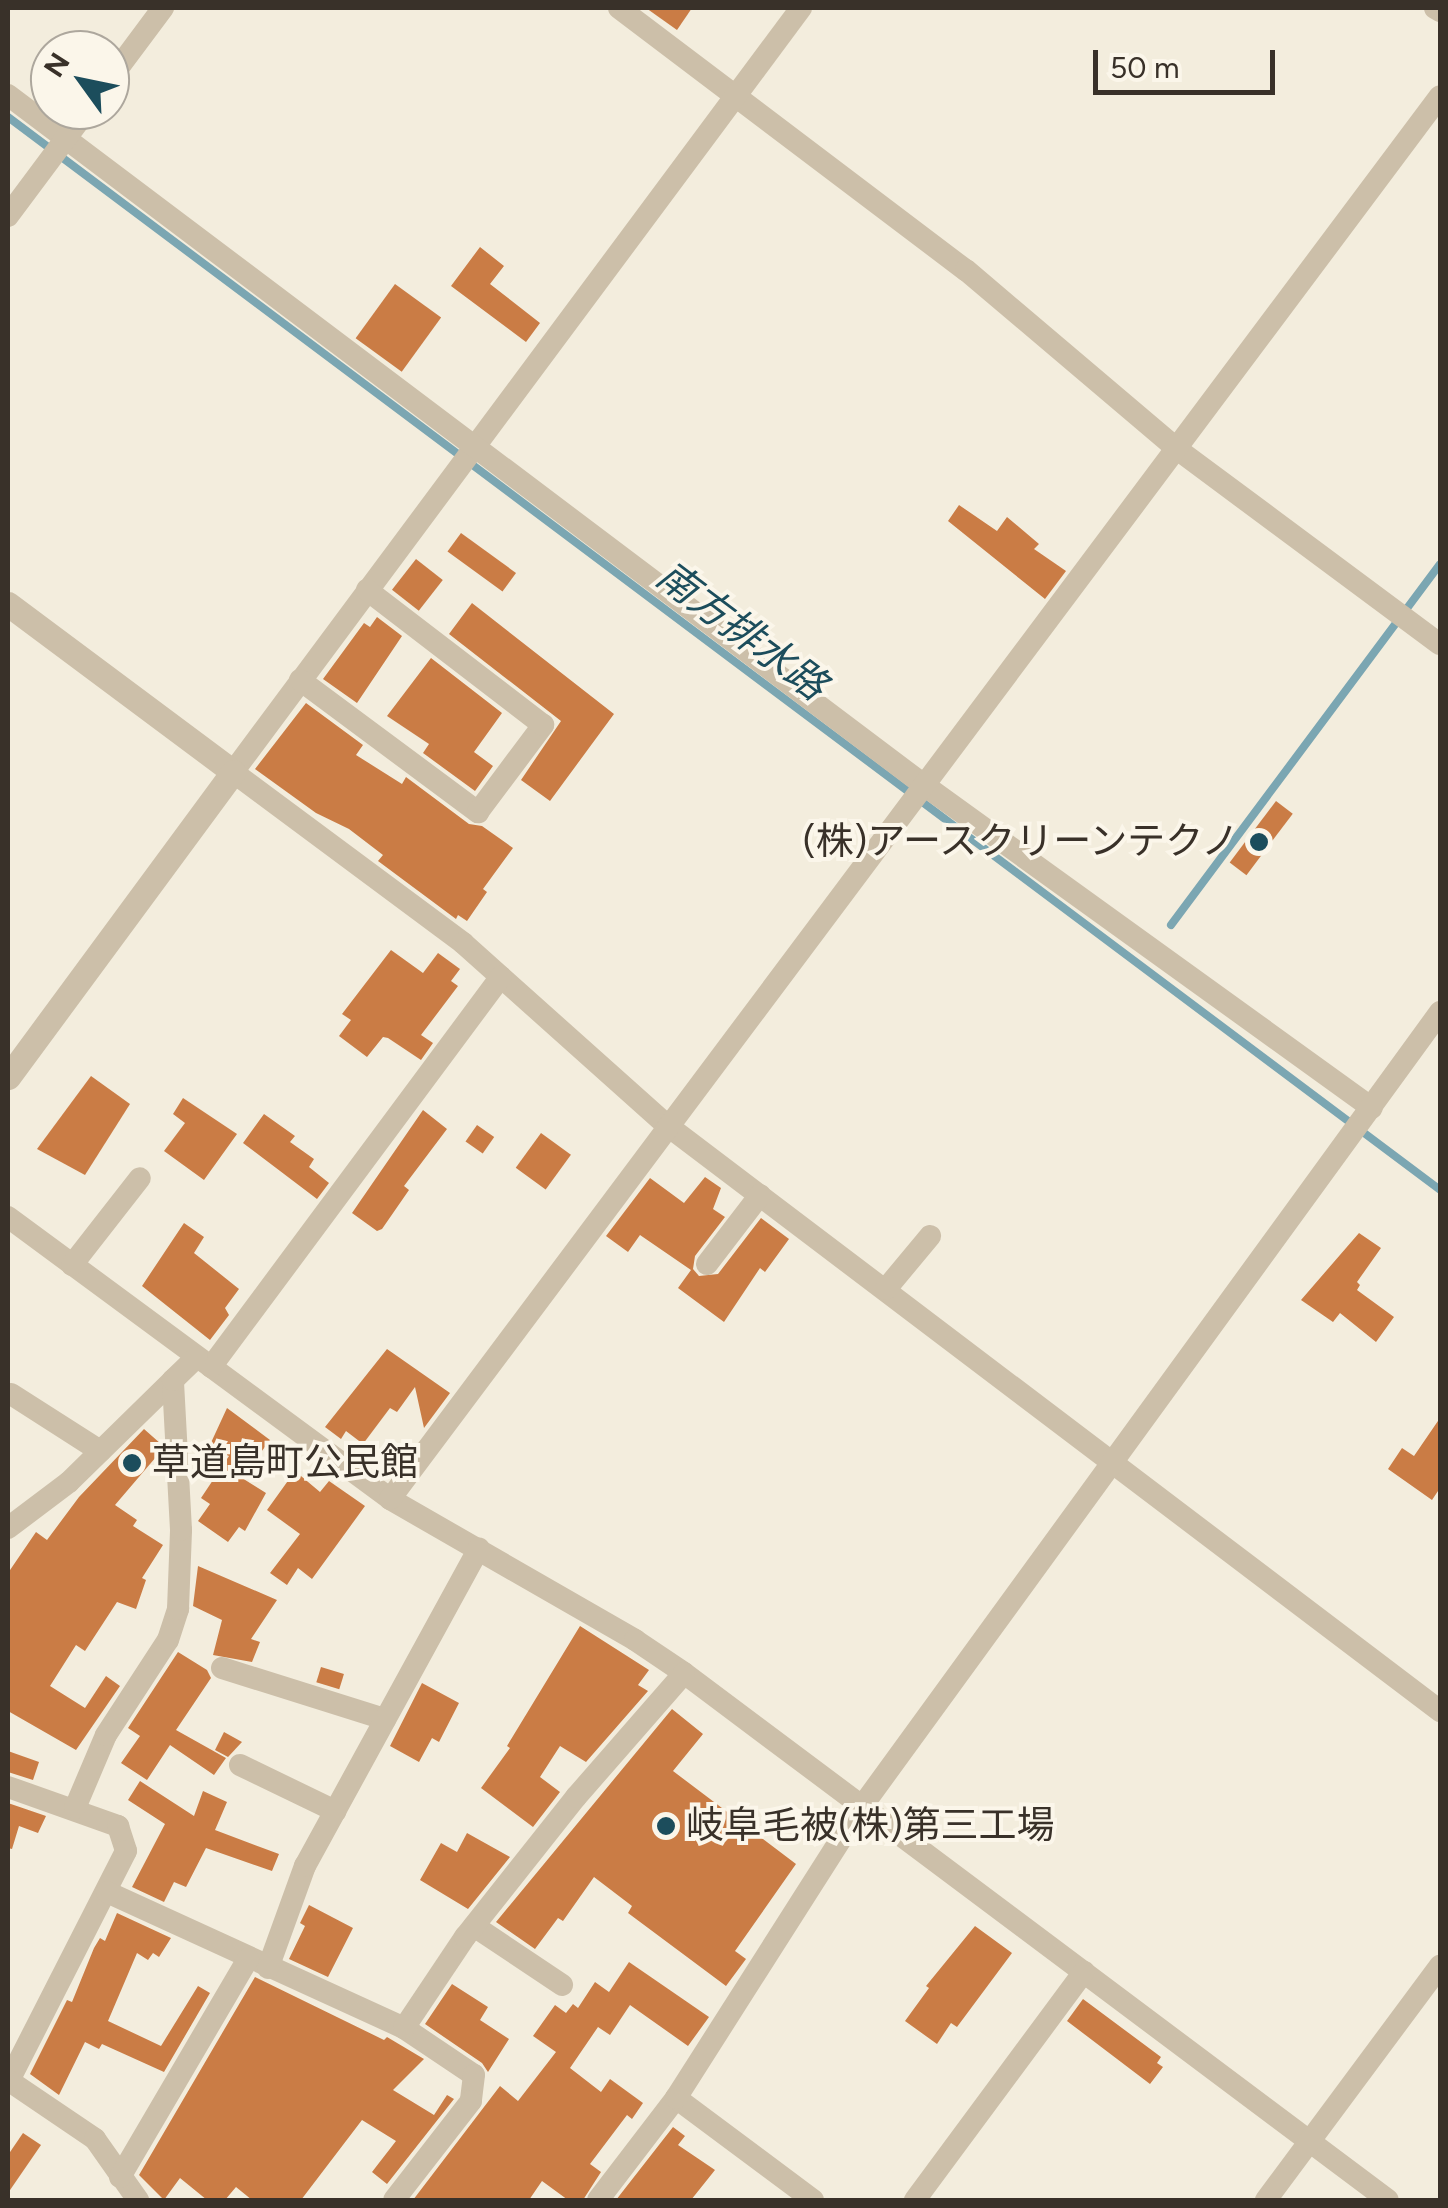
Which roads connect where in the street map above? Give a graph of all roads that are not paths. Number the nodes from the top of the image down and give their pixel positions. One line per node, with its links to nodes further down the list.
1 (164, 8): 4 (street)
2 (619, 8): 5 (street)
3 (801, 8): 5 (street)
4 (130, 53)
5 (735, 94): 11 (street); 12 (street)
6 (8, 95): 9 (street)
7 (1440, 96): 12 (street)
8 (72, 130): 9 (street)
9 (65, 140): 10 (street); 11 (street)
10 (8, 216)
11 (473, 447): 13 (street); 18 (street)
12 (1177, 449): 15 (street); 18 (street)
13 (367, 590): 16 (street); 16 (street)
14 (8, 604): 17 (street)
15 (1440, 644)
16 (300, 680): 17 (street)
17 (233, 772): 19 (street); 21 (street)
18 (924, 786): 22 (street); 23 (street)
19 (501, 977): 23 (street); 31 (street)
20 (1440, 1012): 22 (street)
21 (8, 1076)
22 (1369, 1111): 35 (street)
23 (668, 1126): 25 (street); 36 (street)
24 (140, 1178): 29 (street)
25 (760, 1195): 28 (street); 30 (street)
26 (8, 1217): 29 (street)
27 (930, 1236): 30 (street)
28 (707, 1264)
29 (72, 1265): 31 (street)
30 (886, 1289): 35 (street)
31 (204, 1362): 32 (street); 36 (street)
32 (173, 1380): 34 (street); 46 (street)
33 (12, 1394): 34 (street)
34 (100, 1451): 37 (street)
35 (1114, 1459): 41 (street); 45 (street)
36 (390, 1499): 38 (street)
37 (8, 1528)
38 (479, 1548): 40 (street); 42 (street)
39 (222, 1668): 42 (street)
40 (684, 1673): 45 (street); 49 (street)
41 (1440, 1710)
42 (384, 1719): 47 (street)
43 (240, 1765): 47 (street)
44 (8, 1786): 46 (street)
45 (863, 1805): 52 (street); 56 (street)
46 (75, 1808): 48 (street)
47 (334, 1811): 50 (street)
48 (107, 1892): 50 (street); 55 (street)
49 (474, 1926): 53 (street); 54 (street)
50 (258, 1963): 54 (street); 58 (street)
51 (1440, 1966): 57 (street)
52 (1084, 1972): 57 (street); 63 (street)
53 (562, 1985)
54 (404, 2028): 60 (street)
55 (8, 2080): 58 (street)
56 (676, 2098): 61 (street); 62 (street)
57 (1310, 2141): 64 (street); 65 (street)
58 (120, 2177): 59 (street)
59 (138, 2200)
60 (394, 2200)
61 (598, 2200)
62 (813, 2200)
63 (915, 2200)
64 (1266, 2200)
65 (1388, 2200)

